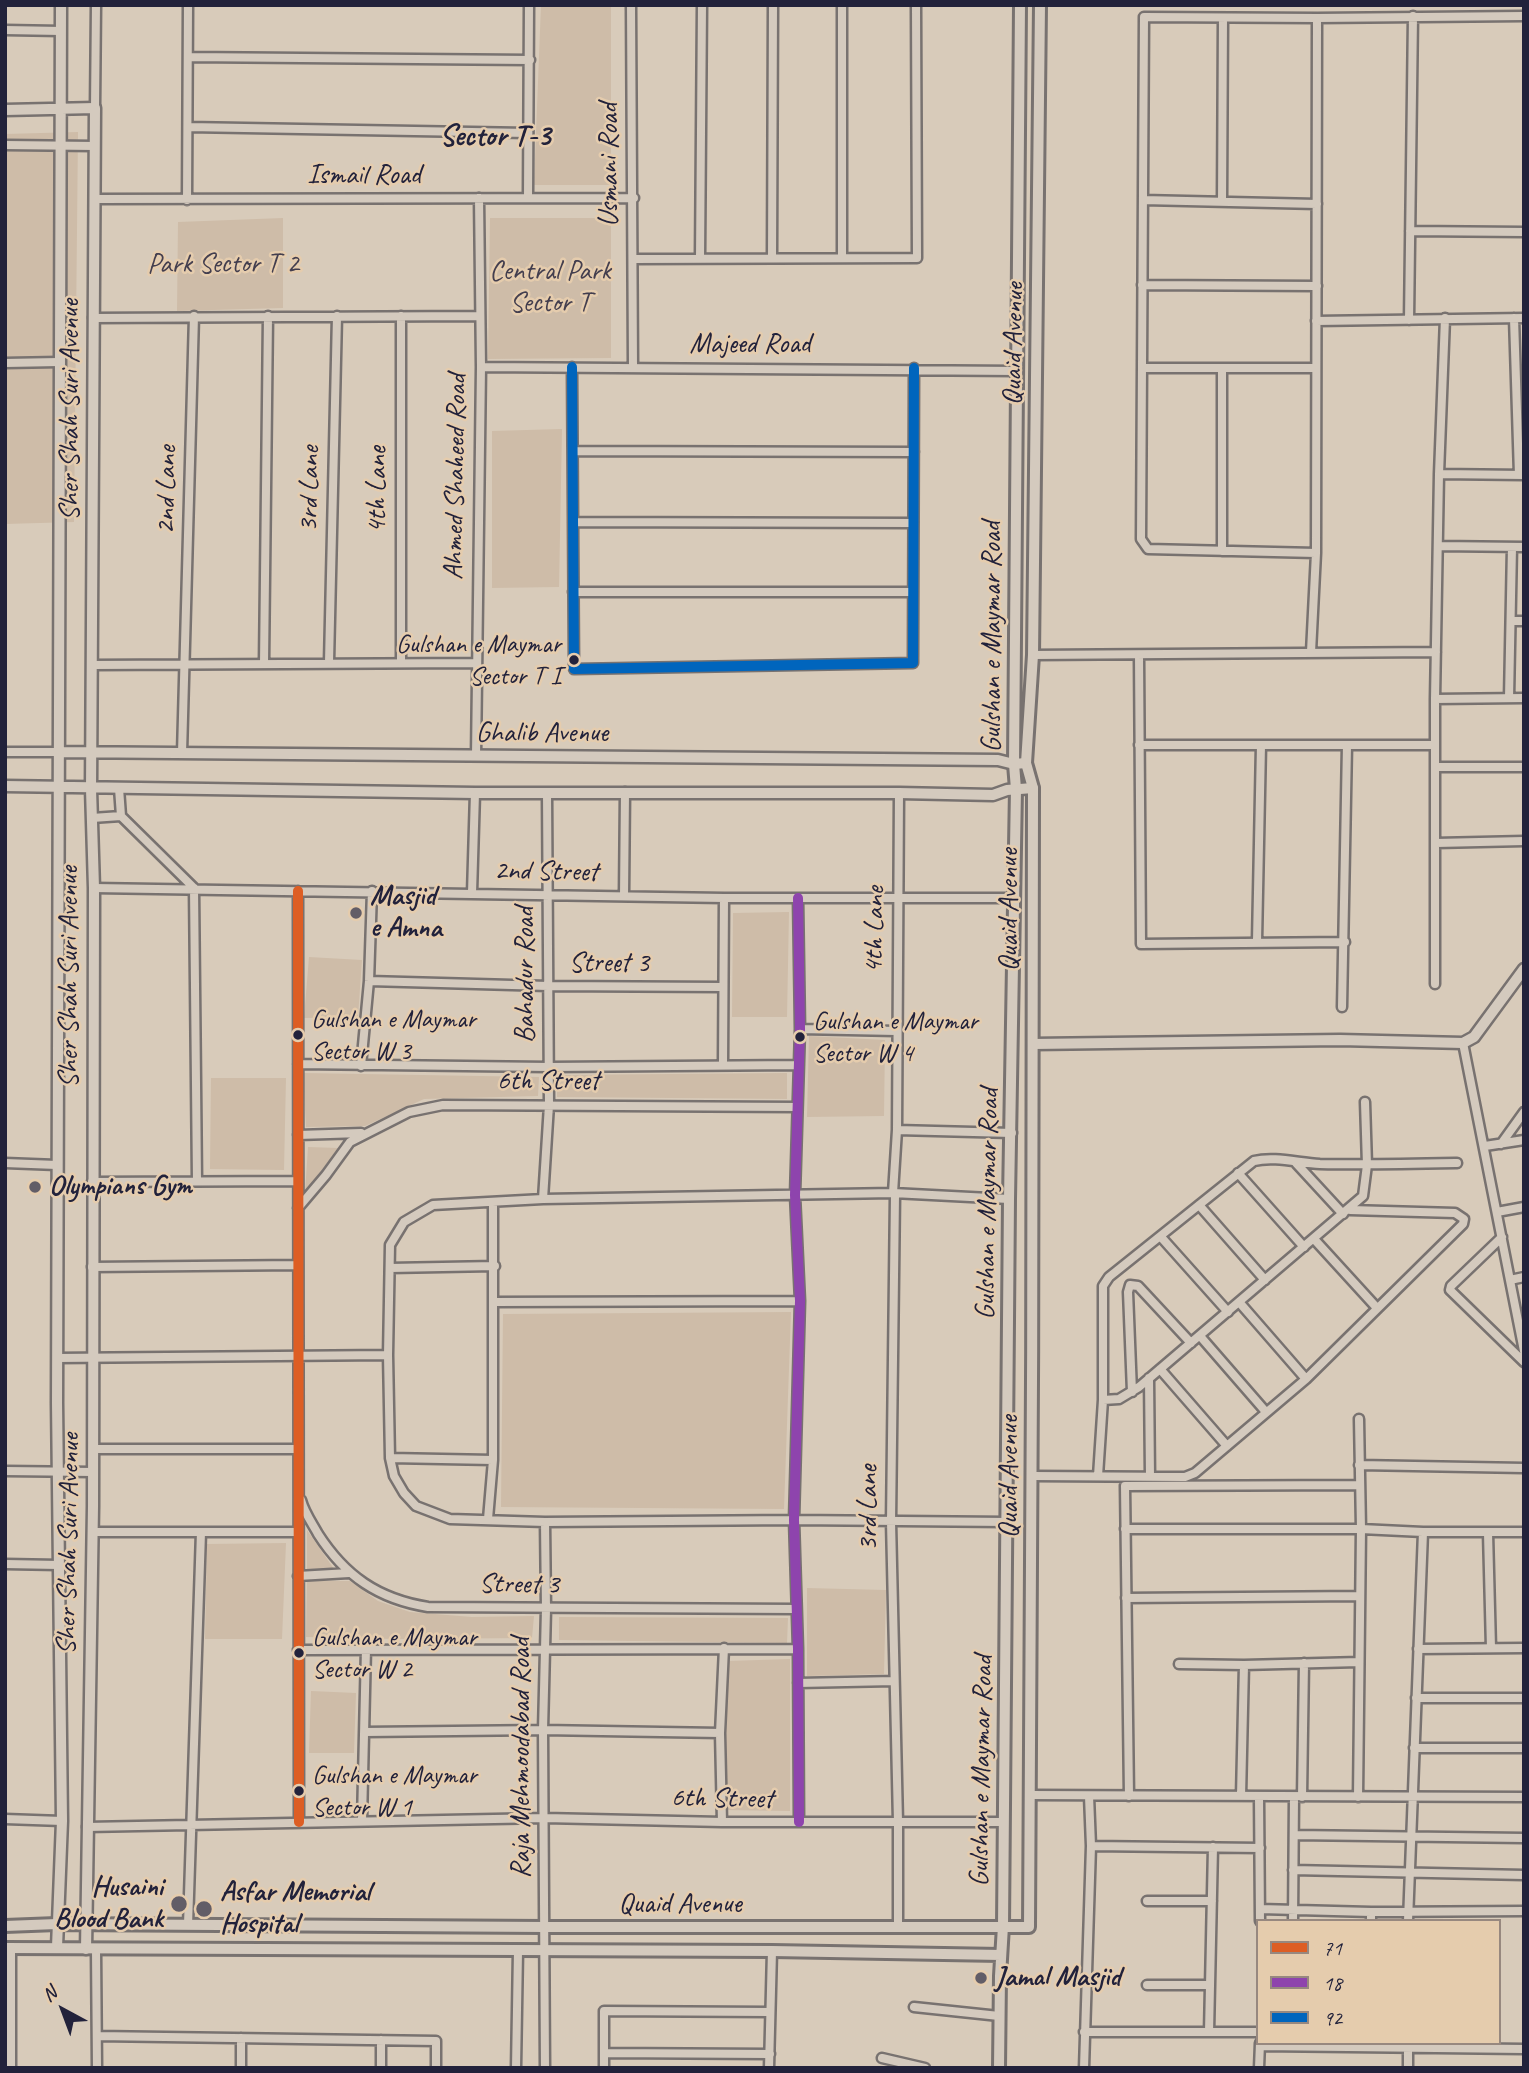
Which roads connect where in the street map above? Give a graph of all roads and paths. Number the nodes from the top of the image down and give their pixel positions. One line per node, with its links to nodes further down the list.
1 (61, 5): 17 (street, Sher Shah Suri Avenue)
2 (96, 5): 20 (street, Sher Shah Suri Avenue)
3 (188, 5): 18 (street)
4 (529, 5): 19 (street)
5 (631, 5): 30 (street, Usmani Road)
6 (702, 5): 38 (street)
7 (773, 5): 39 (street)
8 (842, 5): 40 (street)
9 (916, 5): 40 (street)
10 (1020, 5): 64 (main road, Gulshan e Maymar Road)
11 (1040, 5): 83 (main road, Quaid Avenue)
12 (1413, 16): 13 (street); 15 (street); 36 (street)
13 (1524, 16)
14 (1223, 18): 15 (street); 33 (street); 34 (street)
15 (1318, 18): 35 (street)
16 (5, 30): 17 (street)
17 (61, 31): 22 (street, Sher Shah Suri Avenue)
18 (188, 57): 19 (street); 23 (street)
19 (530, 60): 24 (street)
20 (95, 108): 22 (street); 27 (street, Sher Shah Suri Avenue)
21 (5, 110): 22 (street)
22 (61, 110): 26 (street, Sher Shah Suri Avenue)
23 (188, 127): 24 (street); 32 (street)
24 (528, 133): 28 (street)
25 (5, 145): 26 (street)
26 (60, 145): 27 (street); 55 (street, Sher Shah Suri Avenue)
27 (94, 146): 31 (street, Sher Shah Suri Avenue)
28 (528, 197): 29 (street, Ismail Road); 30 (street, Ismail Road)
29 (479, 198): 32 (street, Ismail Road); 48 (street, Ahmed Shaheed Road)
30 (634, 198): 41 (street, Usmani Road)
31 (95, 199): 32 (street, Ismail Road); 49 (street, Sher Shah Suri Avenue)
32 (187, 200)
33 (1143, 200): 34 (street); 42 (street)
34 (1222, 202): 35 (street)
35 (1317, 204): 43 (street)
36 (1410, 232): 37 (street); 53 (street)
37 (1524, 232)
38 (700, 258): 39 (street); 41 (street)
39 (772, 258): 40 (street)
40 (842, 258)
41 (633, 259): 59 (street, Usmani Road)
42 (1142, 285): 43 (street); 61 (street)
43 (1317, 286): 54 (street)
44 (194, 316): 45 (street); 49 (street); 89 (street, 2nd Lane)
45 (268, 316): 46 (street); 86 (street)
46 (337, 316): 47 (street); 85 (street, 3rd Lane)
47 (401, 316): 48 (street); 87 (street, 4th Lane)
48 (481, 316): 57 (street, Ahmed Shaheed Road)
49 (93, 318): 90 (street, Sher Shah Suri Avenue)
50 (1445, 318): 51 (street); 53 (street); 68 (street)
51 (1514, 318): 52 (street); 65 (street)
52 (1524, 318)
53 (1409, 320): 54 (street)
54 (1316, 321): 63 (street)
55 (59, 362): 56 (street); 99 (street, Sher Shah Suri Avenue)
56 (5, 363)
57 (481, 367): 58 (street, Majeed Road); 88 (street, Ahmed Shaheed Road)
58 (572, 367): 59 (street, Majeed Road); 66 (street)
59 (633, 367): 60 (street, Majeed Road)
60 (914, 368): 64 (street, Majeed Road); 67 (street)
61 (1142, 368): 62 (street); 75 (street)
62 (1222, 368): 63 (street); 75 (street)
63 (1316, 368): 76 (street)
64 (1018, 371): 103 (main road, Gulshan e Maymar Road)
65 (1520, 401): 69 (street)
66 (573, 450): 67 (street); 70 (street)
67 (914, 452): 71 (street)
68 (1439, 474): 69 (street); 72 (street)
69 (1521, 475)
70 (573, 522): 71 (street); 77 (street)
71 (914, 523): 78 (street)
72 (1438, 546): 73 (street); 82 (street)
73 (1512, 547): 74 (street); 79 (street)
74 (1524, 548)
75 (1222, 551): 76 (street)
76 (1316, 553): 81 (street)
77 (573, 592): 78 (street); 78 (street)
78 (914, 592)
79 (1511, 621): 80 (street); 91 (street)
80 (1524, 621)
81 (1311, 652): 82 (street); 84 (street)
82 (1436, 652): 93 (street)
83 (1033, 655): 84 (street); 103 (main road, Quaid Avenue)
84 (1139, 655): 94 (street)
85 (329, 662): 86 (street); 87 (street)
86 (264, 663): 89 (street)
87 (401, 663): 88 (street)
88 (476, 663): 102 (street, Ahmed Shaheed Road)
89 (186, 664): 90 (street); 101 (street, 2nd Lane)
90 (92, 665): 100 (street, Sher Shah Suri Avenue)
91 (1509, 698): 92 (street); 93 (street)
92 (1524, 698)
93 (1435, 699): 97 (street)
94 (1139, 745): 95 (street); 131 (street)
95 (1261, 745): 96 (street); 131 (street)
96 (1347, 745): 97 (street); 132 (street)
97 (1436, 745): 104 (street)
98 (5, 752): 99 (street)
99 (58, 752): 100 (street, Ghalib Avenue); 107 (street, Sher Shah Suri Avenue)
100 (91, 752): 101 (street, Ghalib Avenue); 110 (street, Sher Shah Suri Avenue)
101 (182, 753): 102 (street, Ghalib Avenue)
102 (476, 756): 103 (street, Ghalib Avenue)
103 (1020, 764): 109 (main road, Quaid Avenue); 111 (main road, Gulshan e Maymar Road)
104 (1436, 767): 105 (street); 119 (street)
105 (1524, 767)
106 (5, 786): 107 (street, Ghalib Avenue)
107 (58, 787): 110 (street, Ghalib Avenue); 162 (street, Sher Shah Suri Avenue)
108 (119, 788): 110 (street, Ghalib Avenue); 113 (street, Ghalib Avenue); 116 (street)
109 (1033, 788): 111 (street, Ghalib Avenue); 142 (main road, Quaid Avenue)
110 (91, 789): 117 (street, Sher Shah Suri Avenue)
111 (1017, 789): 115 (street, Ghalib Avenue); 129 (main road, Gulshan e Maymar Road)
112 (625, 792): 114 (street, Ghalib Avenue); 115 (street, Ghalib Avenue); 126 (street)
113 (475, 793): 114 (street, Ghalib Avenue); 124 (street)
114 (547, 793): 125 (street, Bahadur Road)
115 (899, 793): 130 (street, 4th Lane)
116 (121, 816): 117 (street); 121 (street)
117 (92, 818): 120 (street, Sher Shah Suri Avenue)
118 (1524, 841): 119 (street)
119 (1436, 843): 135 (street)
120 (93, 888): 121 (street, 2nd Street); 167 (street, Sher Shah Suri Avenue)
121 (194, 888): 122 (street, 2nd Street); 165 (street)
122 (298, 891): 123 (street, 2nd Street); 143 (street)
123 (372, 891): 124 (street, 2nd Street); 134 (street)
124 (471, 893): 125 (street, 2nd Street)
125 (548, 895): 126 (street, 2nd Street); 136 (street, Bahadur Road)
126 (624, 896): 127 (street, 2nd Street)
127 (724, 898): 128 (street, 2nd Street); 137 (street)
128 (798, 898): 130 (street, 2nd Street); 139 (street)
129 (1015, 898): 130 (street, 2nd Street); 154 (main road, Gulshan e Maymar Road)
130 (898, 899): 140 (street, 4th Lane)
131 (1257, 941): 132 (street)
132 (1345, 942): 138 (street)
133 (1524, 969): 141 (street)
134 (369, 981): 136 (street, Street 3); 146 (street)
135 (1436, 984)
136 (548, 986): 137 (street, Street 3); 147 (street, Bahadur Road)
137 (723, 987): 144 (street)
138 (1342, 1007)
139 (800, 1029): 140 (street); 145 (street)
140 (896, 1031): 152 (street, 4th Lane)
141 (1463, 1043): 142 (street); 158 (street)
142 (1033, 1044): 219 (main road, Quaid Avenue)
143 (298, 1064): 146 (street); 155 (street)
144 (723, 1064): 145 (street); 147 (street)
145 (799, 1065): 150 (street)
146 (361, 1066): 147 (street)
147 (549, 1067): 149 (street, Bahadur Road)
148 (1365, 1102): 163 (street)
149 (549, 1105): 150 (street, 6th Street); 153 (street, 6th Street); 170 (street, Bahadur Road)
150 (797, 1107): 169 (street)
151 (1524, 1112): 157 (street)
152 (897, 1130): 154 (street); 168 (street, 4th Lane)
153 (365, 1133): 155 (street); 175 (street, 6th Street)
154 (1012, 1133): 171 (main road, Gulshan e Maymar Road)
155 (298, 1135): 166 (street)
156 (1524, 1140): 157 (street)
157 (1501, 1144): 158 (street)
158 (1485, 1146): 177 (street)
159 (5, 1163): 162 (street)
160 (1296, 1163): 163 (street); 164 (street); 176 (street)
161 (1457, 1163): 163 (street)
162 (57, 1165): 199 (street, Sher Shah Suri Avenue)
163 (1367, 1165): 176 (street)
164 (1238, 1173): 173 (street); 181 (street)
165 (197, 1181): 166 (street); 167 (street)
166 (298, 1181): 175 (street)
167 (92, 1182): 184 (street, Sher Shah Suri Avenue)
168 (894, 1194): 169 (street); 171 (street); 227 (street, 3rd Lane)
169 (795, 1195): 170 (street); 189 (street)
170 (543, 1199): 172 (street)
171 (1009, 1199): 228 (main road, Gulshan e Maymar Road)
172 (493, 1202): 183 (street); 185 (street)
173 (1199, 1205): 178 (street); 187 (street)
174 (1524, 1207): 177 (street)
175 (298, 1209): 182 (street)
176 (1346, 1212): 180 (street); 192 (street)
177 (1497, 1212): 179 (street)
178 (1161, 1237): 193 (street); 206 (street)
179 (1502, 1237): 188 (street); 201 (street)
180 (1314, 1239): 181 (street); 192 (street)
181 (1304, 1247): 187 (street)
182 (298, 1265): 184 (street); 198 (street)
183 (495, 1266): 185 (street); 190 (street)
184 (92, 1267): 200 (street, Sher Shah Suri Avenue)
185 (390, 1268): 197 (street)
186 (1524, 1277): 188 (street)
187 (1265, 1280): 191 (street)
188 (1510, 1280): 196 (street)
189 (800, 1301): 190 (street); 225 (street)
190 (494, 1302): 213 (street)
191 (1239, 1302): 193 (street); 204 (street)
192 (1377, 1308): 204 (street)
193 (1228, 1312): 194 (street)
194 (1200, 1336): 195 (street); 207 (street)
195 (1191, 1343): 202 (street); 205 (street)
196 (1524, 1351)
197 (388, 1355): 198 (street); 212 (street)
198 (298, 1356): 200 (street); 211 (street)
199 (57, 1358): 200 (street); 217 (street, Sher Shah Suri Avenue)
200 (93, 1358): 210 (street, Sher Shah Suri Avenue)
201 (1524, 1362)
202 (1160, 1369): 203 (street); 209 (street)
203 (1149, 1378): 205 (street); 221 (street)
204 (1306, 1379): 207 (street)
205 (1132, 1392): 206 (street)
206 (1103, 1400): 220 (street)
207 (1266, 1412): 209 (street)
208 (1359, 1419): 214 (street)
209 (1227, 1446): 221 (street)
210 (93, 1449): 211 (street); 218 (street, Sher Shah Suri Avenue)
211 (298, 1449): 223 (street)
212 (390, 1458): 213 (street); 224 (street)
213 (493, 1460): 224 (street)
214 (1359, 1465): 215 (street); 222 (street)
215 (1524, 1468)
216 (5, 1471): 217 (street)
217 (58, 1471): 218 (street); 238 (street, Sher Shah Suri Avenue)
218 (93, 1472): 231 (street, Sher Shah Suri Avenue)
219 (1033, 1476): 220 (street); 266 (main road, Quaid Avenue)
220 (1098, 1476): 221 (street)
221 (1150, 1477)
222 (1360, 1485): 229 (street); 230 (street)
223 (298, 1490): 233 (street); 239 (street, Street 3)
224 (488, 1519): 226 (street)
225 (794, 1520): 226 (street); 227 (street); 244 (street)
226 (545, 1522): 243 (street, Raja Mehmoodabad Road)
227 (891, 1522): 228 (street); 257 (street, 3rd Lane)
228 (1007, 1522): 283 (main road, Gulshan e Maymar Road)
229 (1125, 1529): 230 (street); 242 (street)
230 (1361, 1529): 234 (street); 241 (street)
231 (93, 1532): 232 (street); 285 (street, Sher Shah Suri Avenue)
232 (201, 1532): 233 (street); 284 (street)
233 (298, 1532): 240 (street)
234 (1423, 1532): 236 (street); 251 (street)
235 (1524, 1532): 236 (street)
236 (1488, 1533): 248 (street)
237 (5, 1564): 238 (street)
238 (59, 1565): 277 (street, Sher Shah Suri Avenue)
239 (349, 1573): 240 (street); 243 (street, Street 3)
240 (298, 1576): 252 (street)
241 (1360, 1596): 242 (street); 253 (street)
242 (1126, 1598): 268 (street)
243 (546, 1609): 244 (street, Street 3); 246 (street, Raja Mehmoodabad Road)
244 (796, 1609): 250 (street)
245 (366, 1648): 246 (street); 252 (street); 262 (street)
246 (544, 1648): 247 (street); 261 (street, Raja Mehmoodabad Road)
247 (724, 1648): 250 (street); 263 (street)
248 (1491, 1648): 249 (street); 251 (street)
249 (1524, 1648)
250 (798, 1649): 258 (street)
251 (1418, 1649): 259 (street)
252 (299, 1650): 279 (street)
253 (1359, 1662): 254 (street); 272 (street)
254 (1304, 1663): 256 (street); 271 (street)
255 (1179, 1664): 256 (street)
256 (1244, 1665): 269 (street)
257 (894, 1681): 258 (street); 282 (street, 3rd Lane)
258 (798, 1683): 281 (street)
259 (1416, 1698): 260 (street); 264 (street)
260 (1524, 1698)
261 (542, 1730): 262 (street); 263 (street); 275 (street, Raja Mehmoodabad Road)
262 (365, 1732): 278 (street)
263 (720, 1734): 280 (street)
264 (1414, 1748): 265 (street); 273 (street)
265 (1524, 1748)
266 (1030, 1795): 267 (street); 312 (main road, Quaid Avenue)
267 (1090, 1796): 268 (street); 289 (street)
268 (1129, 1796): 269 (street)
269 (1241, 1796): 270 (street)
270 (1259, 1797): 271 (street); 291 (street)
271 (1298, 1797): 272 (street); 286 (street)
272 (1358, 1797): 273 (street)
273 (1412, 1797): 274 (street); 287 (street)
274 (1524, 1797)
275 (545, 1818): 278 (street, 6th Street); 280 (street, 6th Street); 313 (street, Raja Mehmoodabad Road)
276 (5, 1819): 277 (street)
277 (62, 1821): 308 (street, Sher Shah Suri Avenue)
278 (362, 1821): 279 (street, 6th Street)
279 (299, 1822): 284 (street, 6th Street)
280 (722, 1822): 281 (street, 6th Street)
281 (799, 1822): 282 (street, 6th Street)
282 (898, 1822): 283 (street, 6th Street); 314 (street, 3rd Lane)
283 (1004, 1822): 312 (main road, Gulshan e Maymar Road)
284 (190, 1824): 285 (street, 6th Street); 310 (street)
285 (87, 1827): 309 (street, Sher Shah Suri Avenue)
286 (1294, 1835): 287 (street); 292 (street)
287 (1411, 1835): 288 (street); 293 (street)
288 (1524, 1838)
289 (1091, 1846): 290 (street); 327 (street)
290 (1213, 1847): 291 (street); 296 (street)
291 (1260, 1848): 297 (street)
292 (1293, 1870): 293 (street); 298 (street)
293 (1409, 1872): 294 (street); 303 (street)
294 (1524, 1875)
295 (1147, 1901): 296 (street)
296 (1212, 1902): 323 (street)
297 (1260, 1909): 298 (street); 304 (street)
298 (1293, 1910): 300 (street); 305 (street)
299 (1524, 1910): 301 (street)
300 (1333, 1911): 302 (street); 306 (street)
301 (1466, 1911): 303 (street); 307 (street)
302 (1371, 1916): 303 (street)
303 (1408, 1916)
304 (1260, 1919)
305 (1293, 1919)
306 (1333, 1919)
307 (1466, 1919)
308 (57, 1924): 309 (main road, Quaid Avenue); 311 (main road, Quaid Avenue); 315 (street, Sher Shah Suri Avenue)
309 (87, 1925): 310 (main road, Quaid Avenue); 317 (street, Sher Shah Suri Avenue)
310 (188, 1925): 313 (main road, Quaid Avenue)
311 (5, 1926)
312 (1003, 1926): 314 (main road, Quaid Avenue); 321 (main road, Gulshan e Maymar Road)
313 (544, 1927): 314 (main road, Quaid Avenue); 320 (street, Raja Mehmoodabad Road)
314 (898, 1928)
315 (57, 1947): 316 (main road, Quaid Avenue); 317 (main road, Quaid Avenue)
316 (8, 1948): 343 (street)
317 (91, 1949): 318 (main road, Quaid Avenue); 330 (street)
318 (517, 1951): 320 (main road, Quaid Avenue); 348 (street)
319 (772, 1951): 320 (main road, Quaid Avenue); 321 (main road, Quaid Avenue); 325 (street)
320 (544, 1952): 349 (street, Raja Mehmoodabad Road)
321 (1001, 1955): 326 (main road, Gulshan e Maymar Road)
322 (1147, 1985): 323 (street)
323 (1210, 1985): 328 (street)
324 (914, 2007): 326 (street)
325 (770, 2012): 340 (street); 341 (street)
326 (999, 2016): 353 (main road, Gulshan e Maymar Road)
327 (1084, 2032): 328 (street); 354 (street)
328 (1209, 2032): 329 (street)
329 (1256, 2032)
330 (97, 2036): 331 (street); 344 (street)
331 (241, 2038): 332 (street); 345 (street)
332 (381, 2040): 346 (street); 347 (street)
333 (1260, 2045): 334 (street); 355 (street)
334 (1291, 2045): 335 (street)
335 (1327, 2045): 336 (street)
336 (1372, 2045): 337 (street)
337 (1408, 2045): 338 (street); 356 (street)
338 (1466, 2046): 339 (street)
339 (1524, 2049)
340 (604, 2053): 341 (street); 350 (street)
341 (770, 2054): 351 (street)
342 (882, 2058): 352 (street)
343 (10, 2068)
344 (97, 2068)
345 (241, 2068)
346 (381, 2068)
347 (436, 2068)
348 (516, 2068)
349 (545, 2068)
350 (604, 2068)
351 (769, 2068)
352 (925, 2068)
353 (999, 2068)
354 (1084, 2068)
355 (1259, 2068)
356 (1408, 2068)

